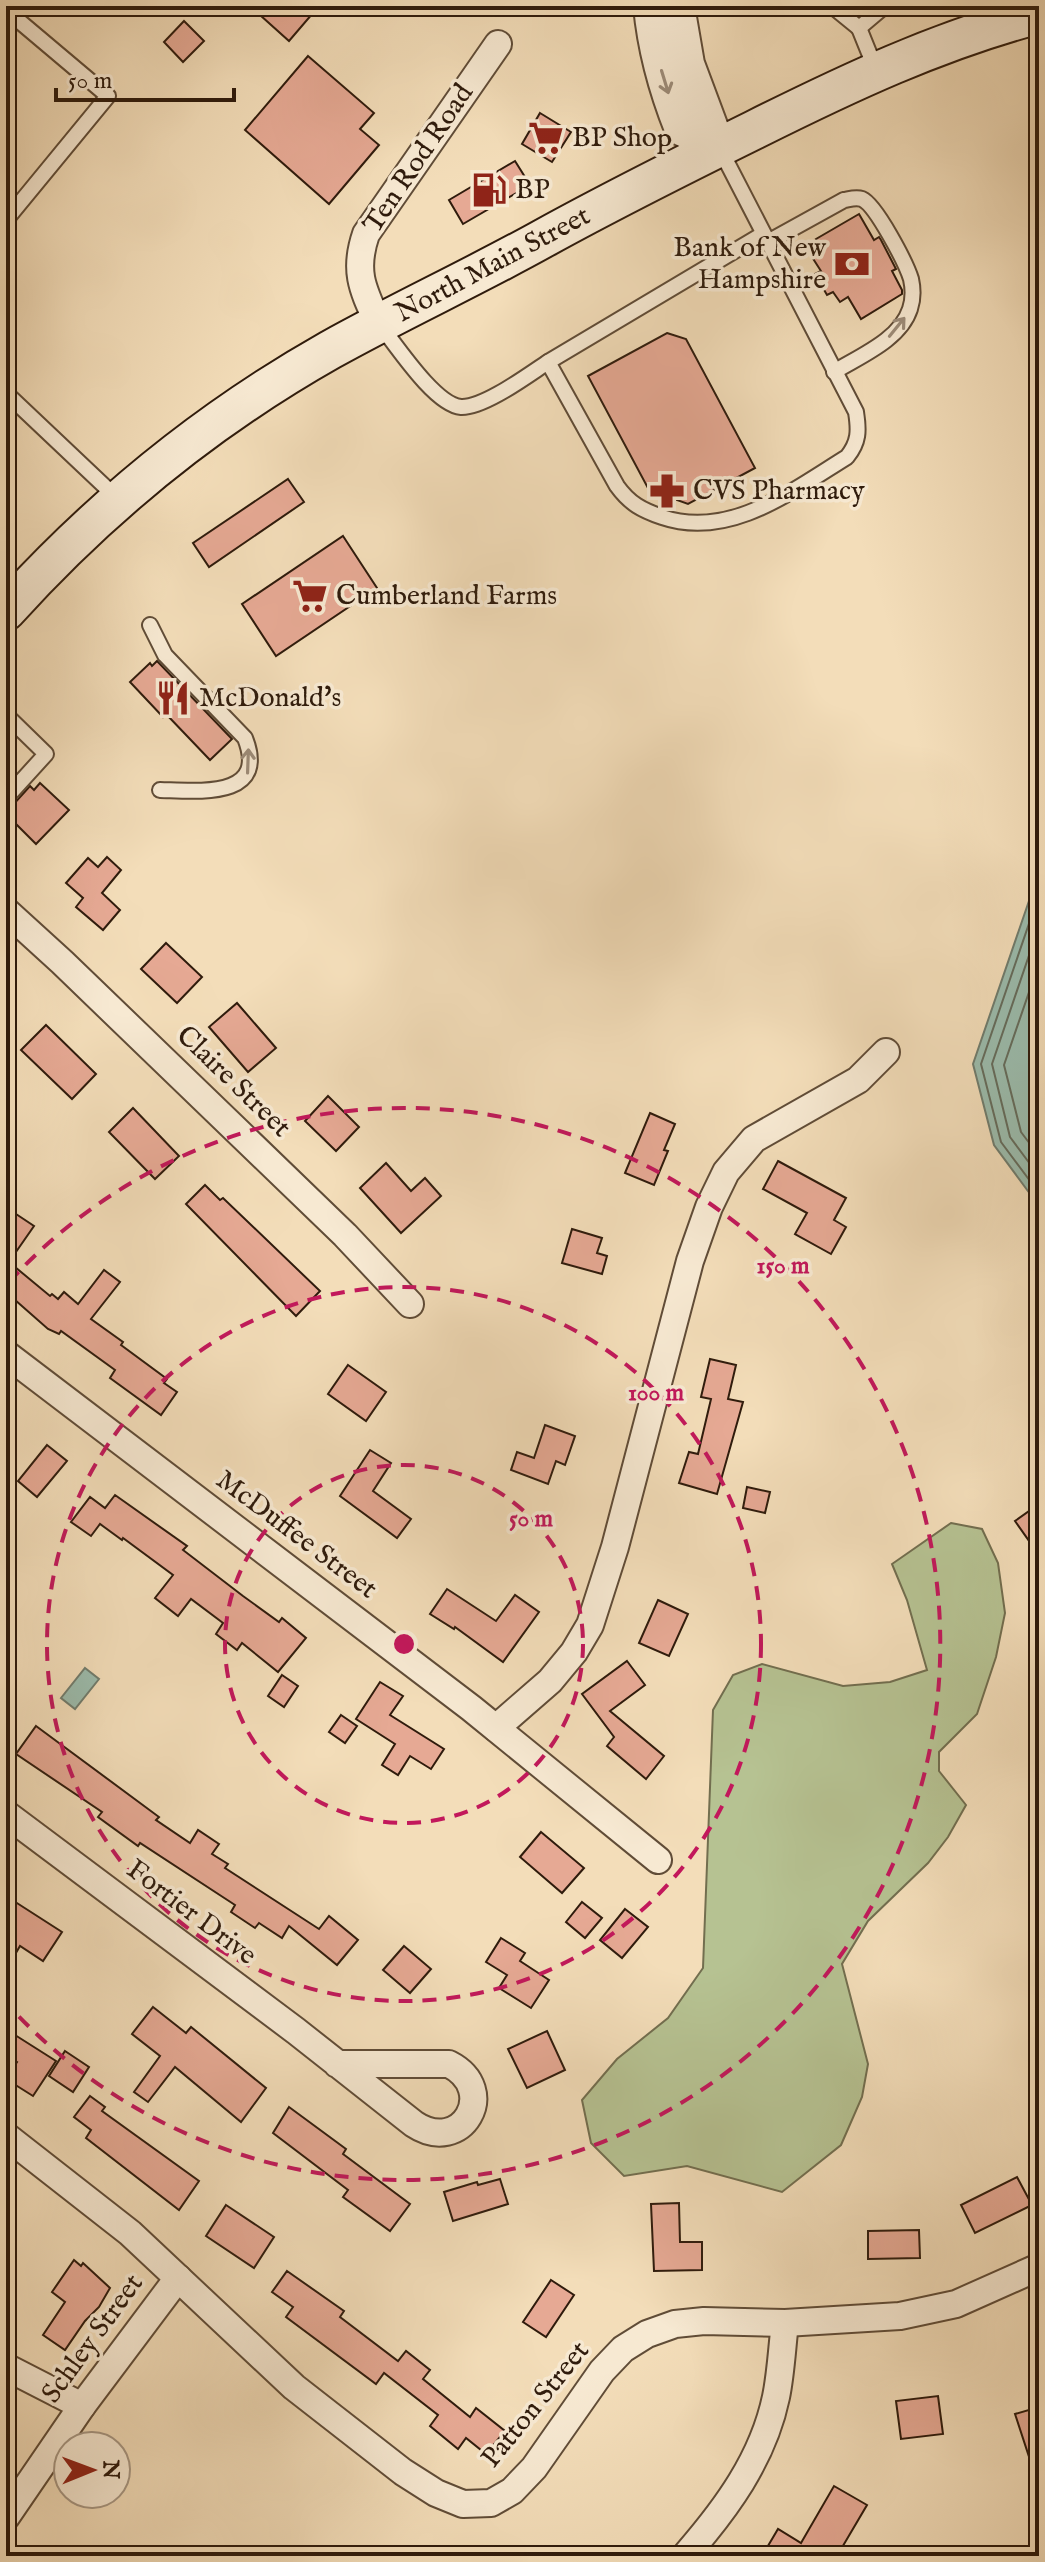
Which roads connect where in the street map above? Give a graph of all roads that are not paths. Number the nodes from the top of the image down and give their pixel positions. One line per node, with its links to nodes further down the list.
1 (650, 6): 10 (street, one-way to 10)
2 (678, 6): 10 (street)
3 (832, 6): 7 (lane)
4 (885, 6): 7 (lane)
5 (6, 10): 11 (lane)
6 (1039, 14): 9 (main road, North Main Street)
7 (859, 28): 9 (lane)
8 (498, 44): 13 (street, Ten Rod Road)
9 (876, 70): 10 (main road, North Main Street)
10 (719, 147): 12 (lane); 13 (main road, North Main Street)
11 (6, 220)
12 (766, 238): 14 (lane); 15 (lane); 15 (lane, one-way to 12)
13 (379, 325): 14 (lane); 17 (main road, North Main Street)
14 (548, 362): 15 (lane)
15 (834, 372)
16 (6, 393): 17 (lane)
17 (117, 498): 18 (main road, North Main Street)
18 (6, 611)
19 (150, 625): 21 (lane, one-way to 19)
20 (6, 715): 22 (lane)
21 (160, 790)
22 (6, 798)
23 (6, 911): 25 (street, Claire Street)
24 (886, 1052): 27 (street)
25 (410, 1304)
26 (6, 1354): 27 (street, McDuffee Street)
27 (496, 1728): 29 (street, McDuffee Street)
28 (6, 1814): 30 (street, Fortier Drive)
29 (658, 1860)
30 (337, 2064): 30 (street, Fortier Drive)
31 (6, 2136): 33 (street, Patton Street)
32 (1039, 2267): 34 (street, Patton Street)
33 (178, 2278): 34 (street, Patton Street); 36 (street, Schley Street)
34 (785, 2323): 38 (street)
35 (6, 2367): 36 (street)
36 (82, 2406): 37 (street, Schley Street)
37 (6, 2517)
38 (685, 2556)

